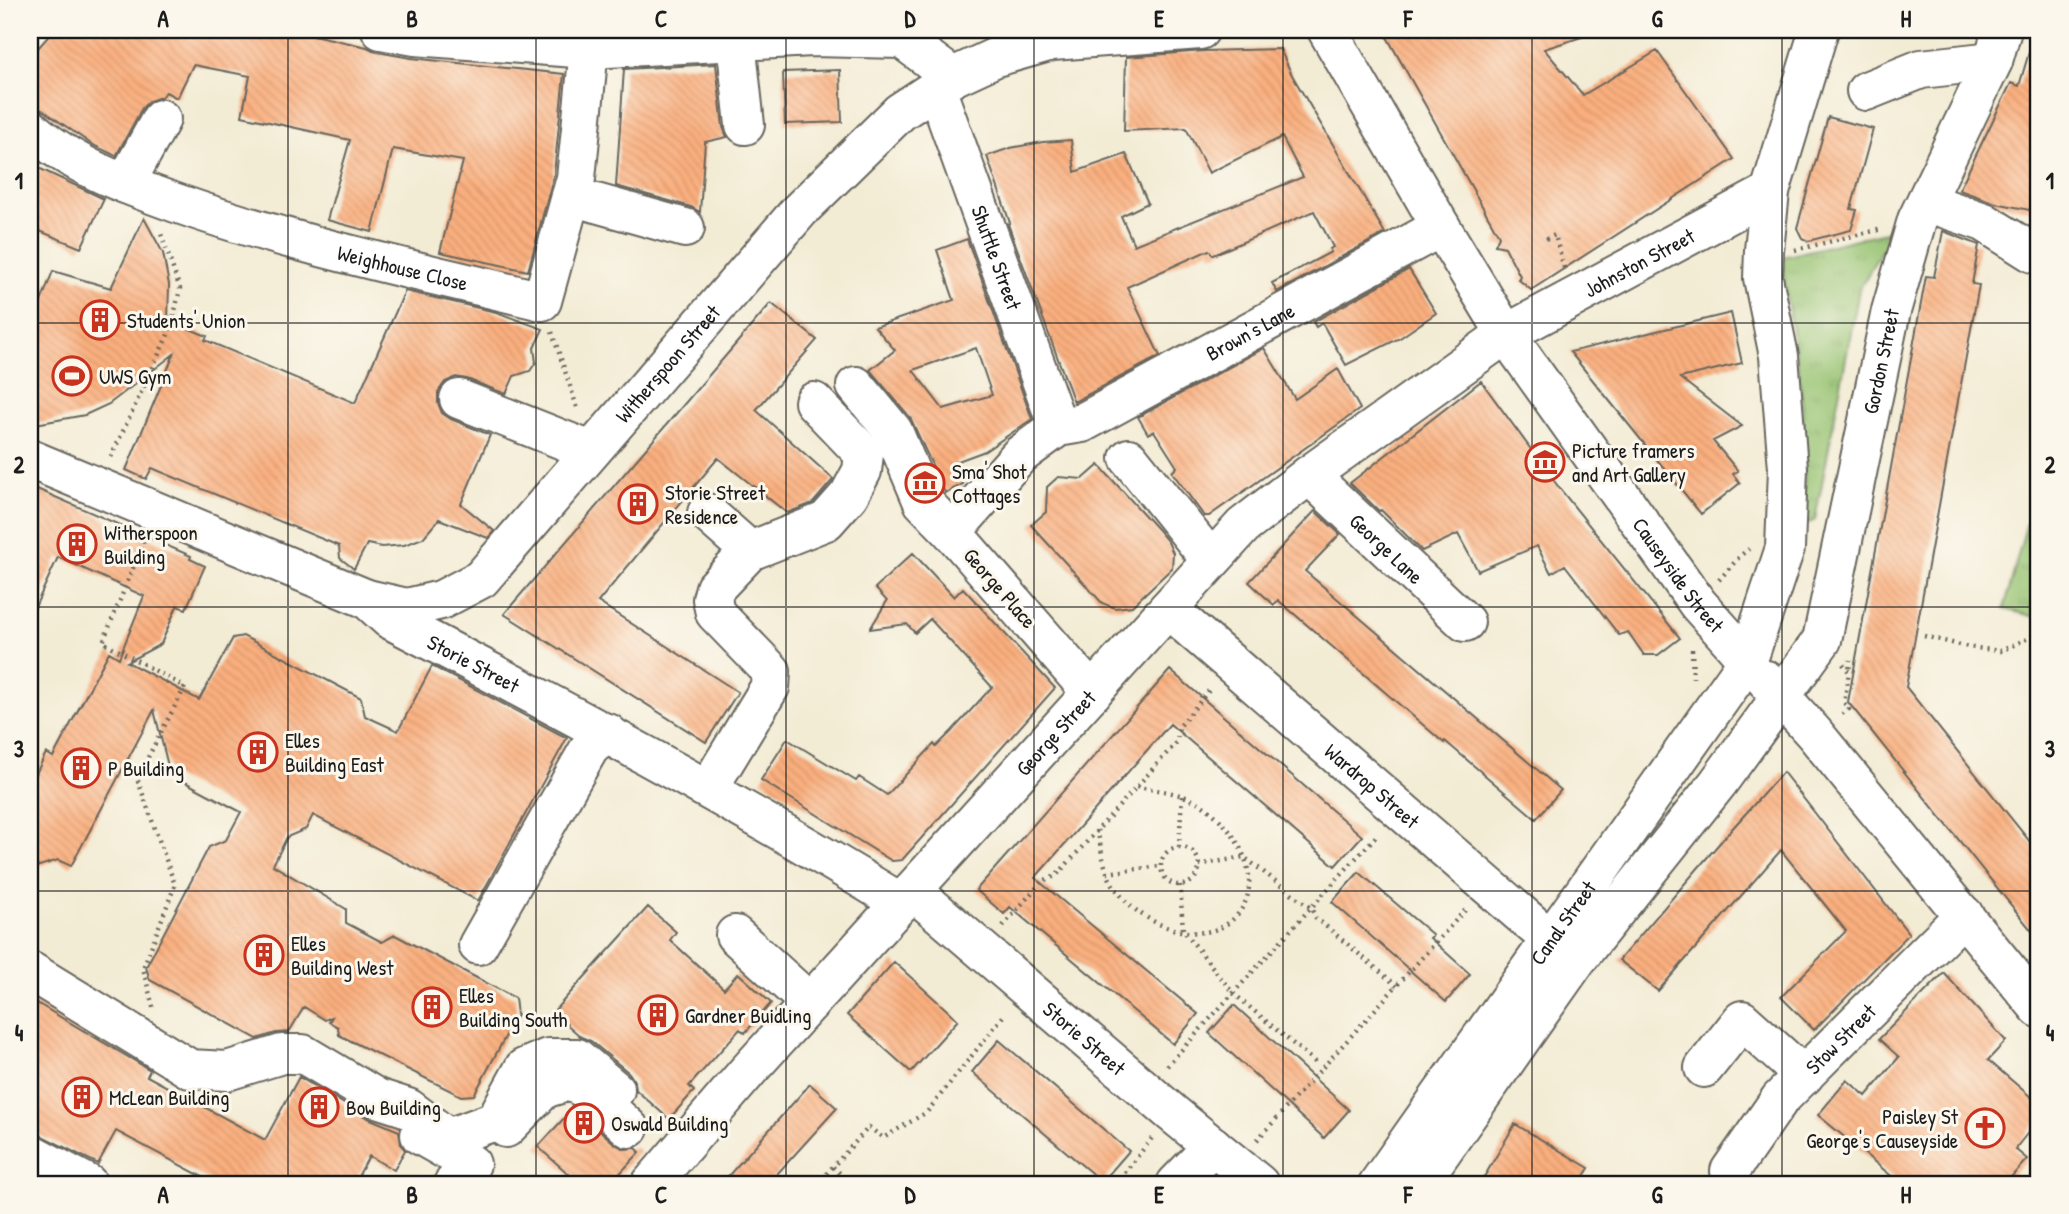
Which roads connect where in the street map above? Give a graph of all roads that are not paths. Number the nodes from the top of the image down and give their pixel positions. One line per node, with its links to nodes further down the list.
1 (381, 30): 7 (street)
2 (1200, 30): 8 (street, Witherspoon Street)
3 (1327, 30): 17 (street, Causeyside Street)
4 (1819, 30): 14 (street)
5 (728, 37): 7 (street); 8 (street); 11 (street)
6 (1998, 45): 9 (street); 16 (street, Gordon Street)
7 (589, 49): 15 (street)
8 (944, 83): 24 (street, Shuttle Street); 25 (street, Witherspoon Street)
9 (1866, 92)
10 (161, 119): 13 (street)
11 (745, 125)
12 (30, 128): 13 (street, Weighhouse Close)
13 (134, 188): 15 (street, Weighhouse Close)
14 (1770, 192): 20 (street, Johnston Street); 36 (street)
15 (571, 196): 18 (street)
16 (1922, 211): 19 (street); 38 (street, Gordon Street)
17 (1441, 227): 20 (street, Causeyside Street); 24 (street, Brown's Lane)
18 (685, 228)
19 (2033, 253)
20 (1506, 334): 28 (street, George Street); 36 (street, Causeyside Street)
21 (856, 386): 30 (street)
22 (459, 399): 25 (street)
23 (814, 402): 31 (street)
24 (1058, 427): 30 (street, George Place)
25 (591, 451): 33 (street, Witherspoon Street)
26 (1129, 458): 32 (street)
27 (30, 459): 33 (street, Storie Street)
28 (1309, 475): 32 (street, George Street); 35 (street, George Lane)
29 (707, 513): 31 (street)
30 (952, 533): 37 (street, George Place)
31 (750, 551): 40 (street)
32 (1210, 559): 34 (street, George Street)
33 (367, 599): 39 (street, Storie Street)
34 (1168, 609): 37 (street, George Street); 45 (street, Wardrop Street)
35 (1465, 622)
36 (1748, 660): 38 (street, Causeyside Street); 45 (street, Canal Street)
37 (1092, 693): 41 (street, George Street)
38 (1782, 698): 42 (street, Causeyside Street); 45 (street, Canal Street)
39 (608, 733): 40 (street, Storie Street); 44 (street)
40 (708, 789): 41 (street, Storie Street)
41 (907, 897): 47 (street, George Street); 55 (street, Storie Street)
42 (1964, 915): 48 (street, Causeyside Street); 51 (street, Stow Street)
43 (734, 935): 47 (street)
44 (478, 945)
45 (1563, 951): 61 (street, Canal Street); 62 (street, Canal Street)
46 (30, 971): 52 (street)
47 (810, 1003): 59 (street, George Street)
48 (2039, 1008)
49 (1704, 1068): 51 (street)
50 (306, 1069): 57 (street)
51 (1804, 1076): 56 (street, Stow Street)
52 (615, 1090)
53 (629, 1128): 57 (street)
54 (30, 1153): 58 (street)
55 (1236, 1165): 60 (street)
56 (1730, 1171)
57 (462, 1174)
58 (88, 1184)
59 (651, 1184)
60 (1176, 1184)
61 (1378, 1184)
62 (1419, 1184)

